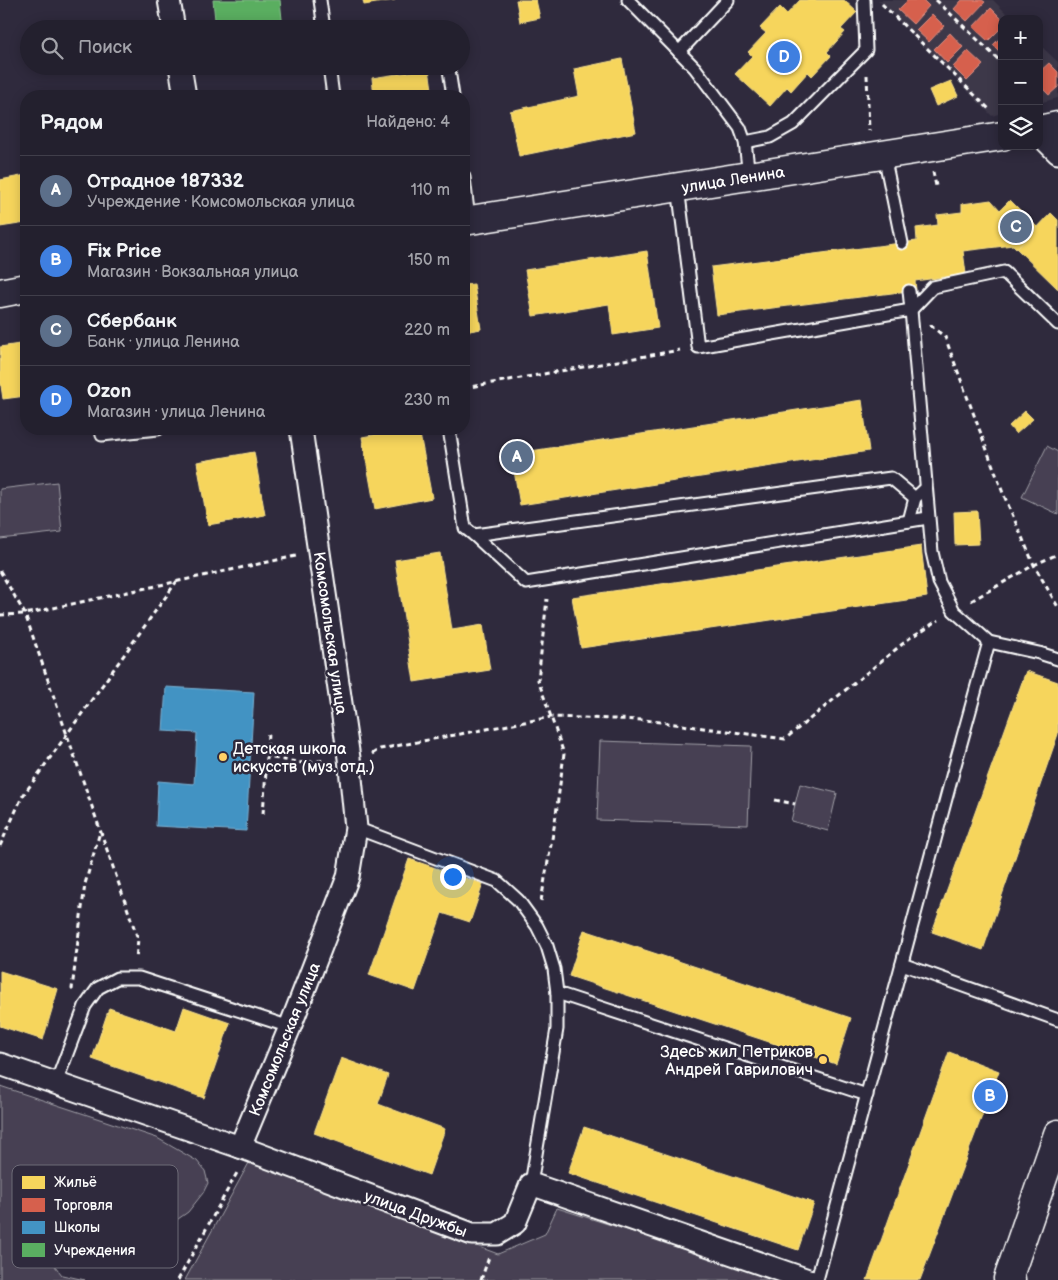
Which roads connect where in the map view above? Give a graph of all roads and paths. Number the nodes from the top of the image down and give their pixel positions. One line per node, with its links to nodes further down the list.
1 (169, 0): 8 (street)
2 (320, 0): 9 (lane)
3 (628, 0): 11 (lane)
4 (728, 0): 11 (lane)
5 (864, 0): 10 (lane)
6 (879, 0): 19 (path)
7 (936, 0): 12 (path)
8 (172, 20)
9 (323, 20)
10 (866, 50): 22 (path); 24 (lane)
11 (680, 52): 24 (lane)
12 (999, 60)
13 (182, 75): 16 (street)
14 (330, 75): 17 (lane)
15 (450, 75): 18 (lane)
16 (184, 90)
17 (332, 90)
18 (452, 90)
19 (997, 124): 26 (street, улица Ленина)
20 (1058, 126): 21 (street)
21 (1043, 129)
22 (869, 132)
23 (1043, 138): 25 (street)
24 (745, 142): 27 (lane)
25 (1058, 153)
26 (884, 155): 27 (street, улица Ленина); 30 (lane)
27 (749, 176): 28 (street, улица Ленина)
28 (678, 187): 29 (street, улица Ленина); 36 (lane)
29 (470, 220)
30 (902, 243)
31 (20, 289): 33 (street)
32 (909, 291): 34 (lane)
33 (0, 292)
34 (912, 310): 35 (lane); 36 (lane); 40 (lane); 47 (path)
35 (1058, 324)
36 (698, 347): 37 (path)
37 (470, 387)
38 (302, 435): 61 (street, Комсомольская улица)
39 (450, 435): 44 (lane)
40 (926, 488): 41 (lane); 42 (lane)
41 (915, 498): 43 (lane); 44 (lane)
42 (928, 518): 43 (lane); 52 (lane)
43 (909, 521): 49 (lane)
44 (474, 535): 49 (lane)
45 (1058, 554): 47 (path)
46 (296, 556): 50 (path)
47 (1034, 565): 51 (path); 52 (path)
48 (0, 571): 53 (path)
49 (549, 580): 57 (path)
50 (177, 581): 53 (path); 59 (path)
51 (1058, 607)
52 (954, 611): 55 (lane); 57 (path)
53 (25, 614): 54 (path); 59 (path)
54 (0, 615)
55 (989, 642): 56 (lane); 69 (lane)
56 (1058, 659)
57 (551, 717): 61 (path); 68 (path)
58 (268, 731): 60 (path)
59 (67, 734): 66 (path); 67 (path)
60 (267, 757): 61 (path); 64 (path)
61 (359, 757): 65 (street, Комсомольская улица)
62 (775, 800): 63 (path)
63 (795, 804)
64 (262, 814)
65 (356, 828): 68 (lane); 74 (street, Комсомольская улица)
66 (101, 831): 70 (path); 72 (path)
67 (0, 846)
68 (536, 926): 71 (lane)
69 (902, 964): 73 (lane); 77 (lane)
70 (133, 978): 72 (lane); 74 (lane)
71 (557, 993): 77 (lane); 80 (lane)
72 (86, 1006): 76 (lane)
73 (1058, 1020)
74 (290, 1026): 79 (street, Комсомольская улица)
75 (0, 1064): 76 (street, улица Дружбы)
76 (56, 1083): 79 (street, улица Дружбы)
77 (867, 1095): 83 (lane)
78 (1058, 1134): 84 (street)
79 (240, 1147): 80 (street, улица Дружбы); 81 (path)
80 (531, 1184): 82 (street)
81 (178, 1280)
82 (808, 1280)
83 (817, 1280)
84 (1009, 1280)

